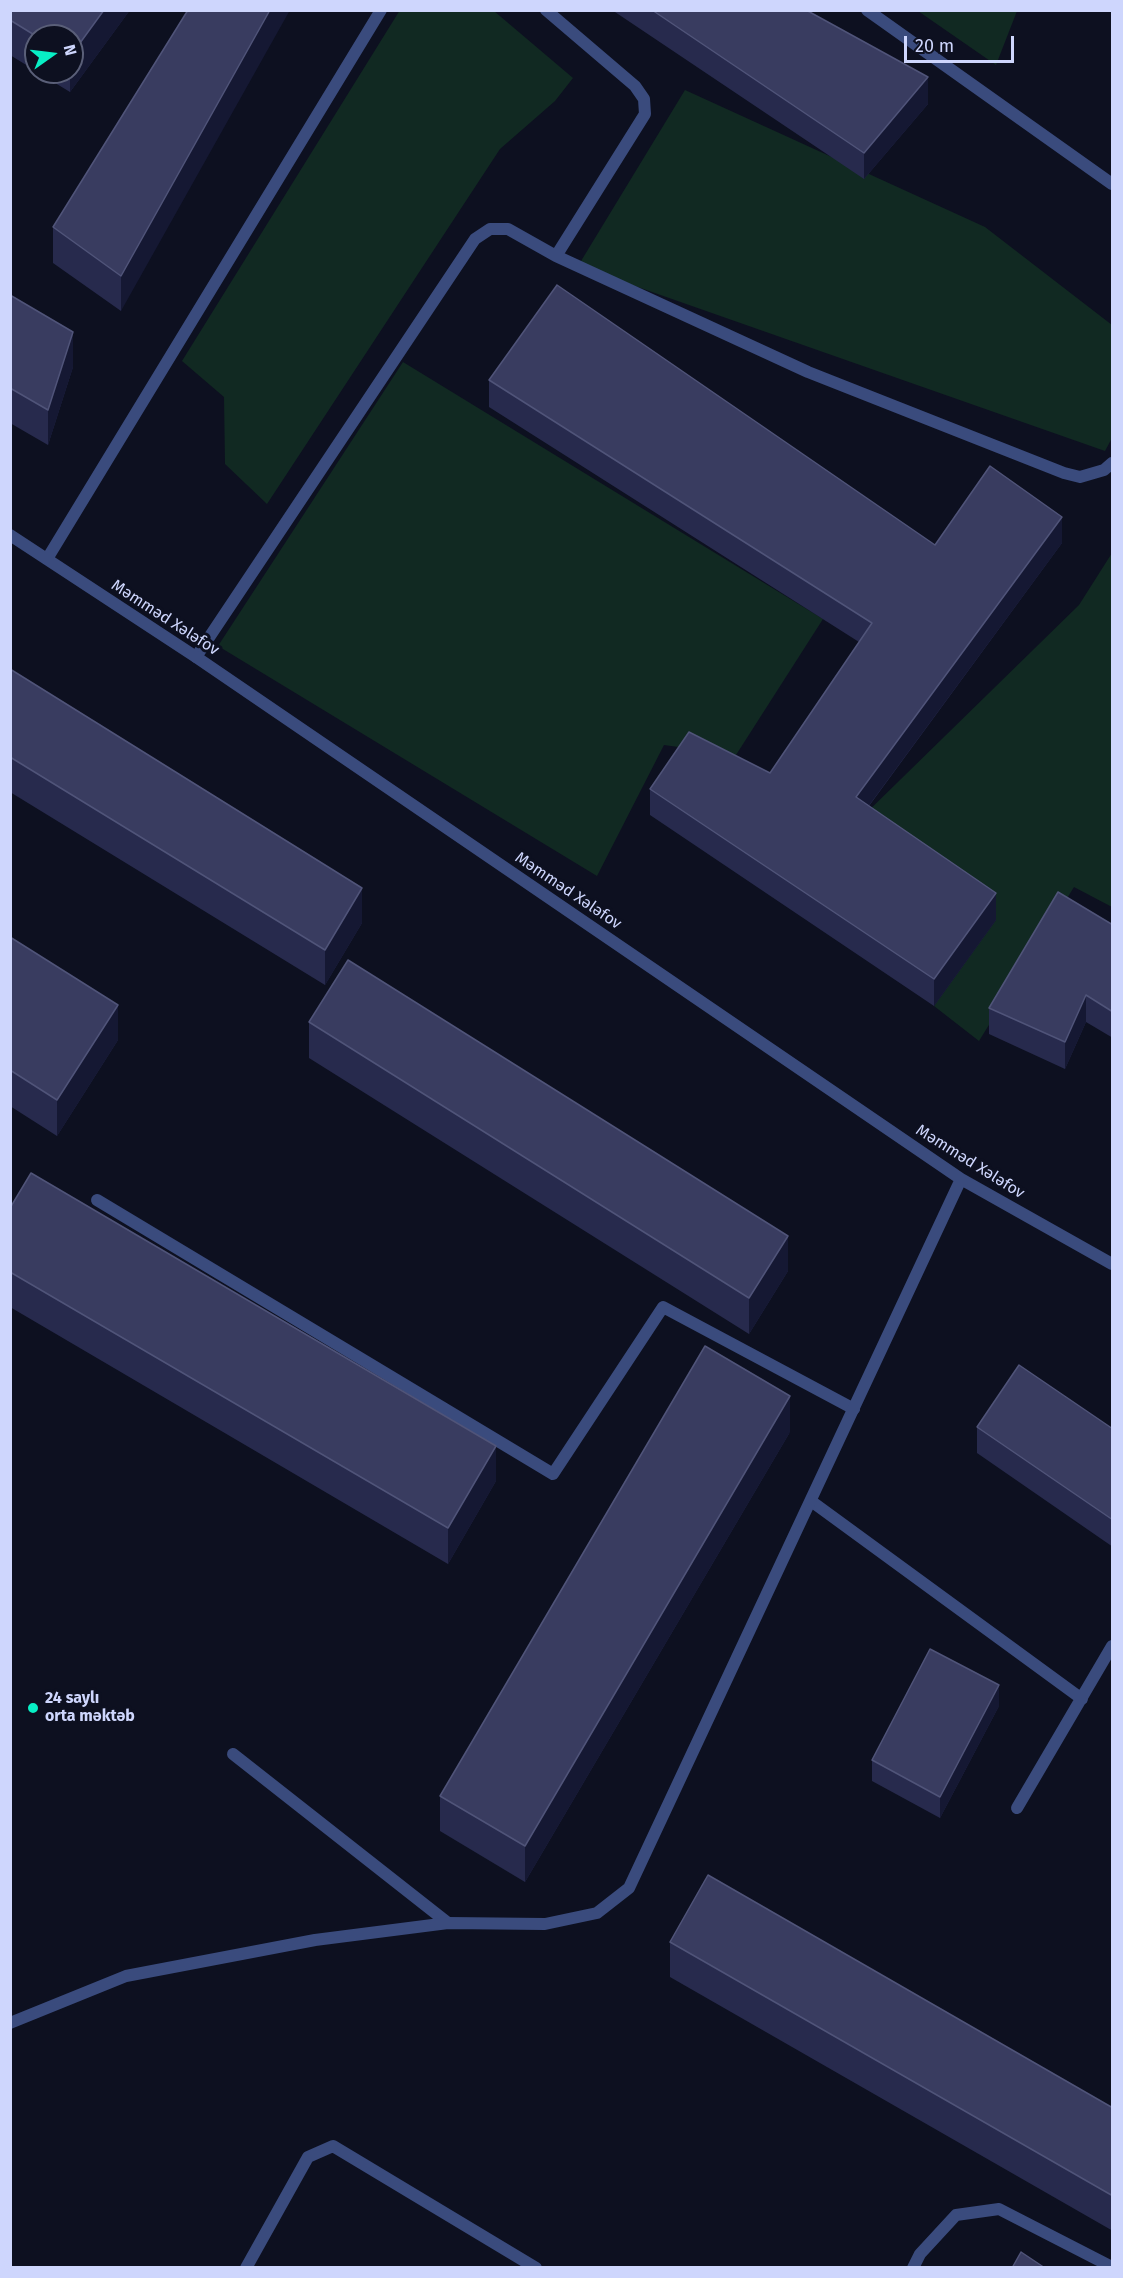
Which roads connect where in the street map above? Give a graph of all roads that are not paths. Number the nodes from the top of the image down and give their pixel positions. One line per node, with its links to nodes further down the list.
1 (381, 10): 8 (street)
2 (546, 10): 5 (street)
3 (867, 10): 4 (street)
4 (1113, 184)
5 (556, 256): 6 (street); 9 (street)
6 (1113, 463)
7 (10, 535): 8 (street, Məmməd Xələfov)
8 (46, 559): 9 (street, Məmməd Xələfov)
9 (196, 657): 10 (street, Məmməd Xələfov)
10 (961, 1179): 12 (street, Məmməd Xələfov); 13 (street)
11 (98, 1200): 13 (street)
12 (1113, 1264)
13 (854, 1409): 14 (street)
14 (811, 1501): 16 (street); 19 (street)
15 (1113, 1646): 16 (street)
16 (1082, 1699): 18 (street)
17 (233, 1754): 19 (street)
18 (1017, 1808)
19 (447, 1923): 20 (street)
20 (10, 2023)
21 (1113, 2267): 24 (street)
22 (246, 2268): 23 (street)
23 (536, 2268)
24 (913, 2268)

